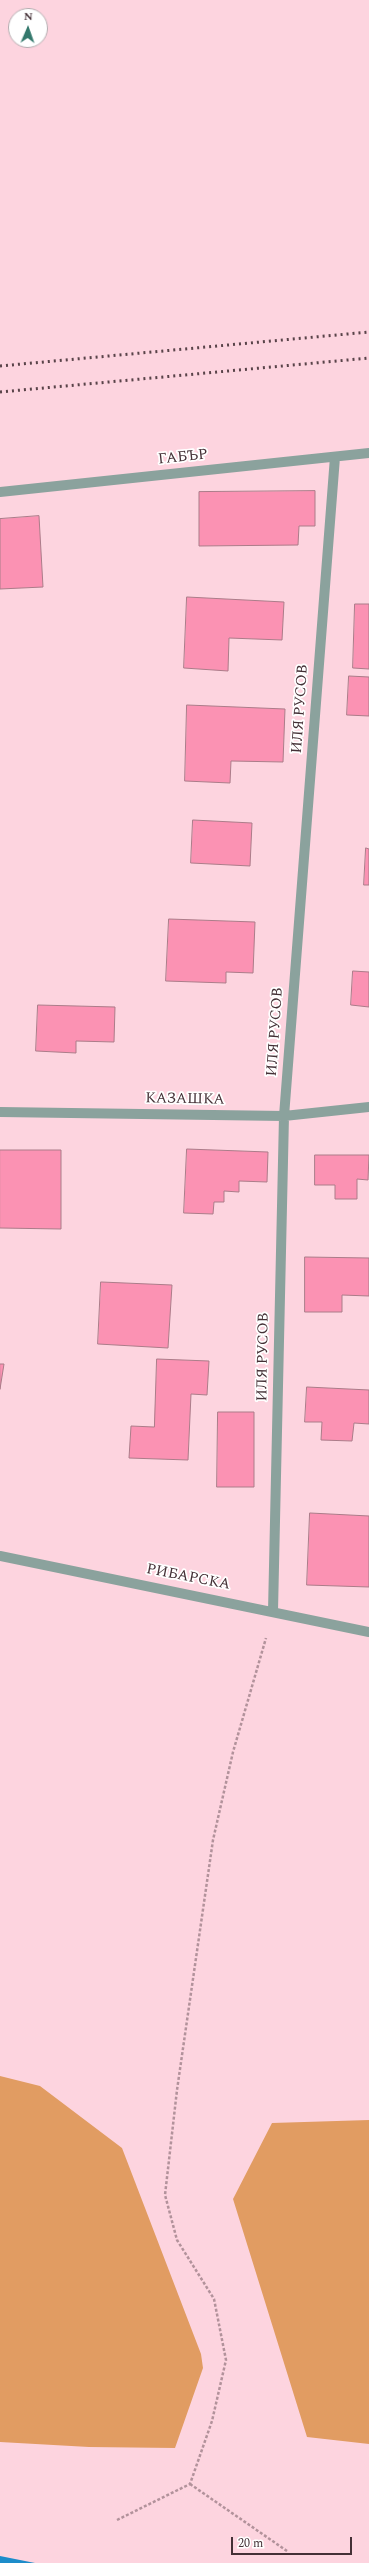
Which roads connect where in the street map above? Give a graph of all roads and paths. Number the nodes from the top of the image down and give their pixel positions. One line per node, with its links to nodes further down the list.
1 (369, 453): 2 (street, ГАБЪР)
2 (335, 457): 3 (street, ГАБЪР); 6 (street, ИЛЯ РУСОВ)
3 (0, 492)
4 (369, 1107): 6 (street, КАЗАШКА)
5 (0, 1112): 6 (street, КАЗАШКА)
6 (284, 1116): 8 (street, ИЛЯ РУСОВ)
7 (0, 1556): 8 (street, РИБАРСКА)
8 (273, 1611): 9 (street, РИБАРСКА); 10 (path)
9 (369, 1632)
10 (190, 2484): 11 (path); 12 (path)
11 (117, 2520)
12 (287, 2551)

